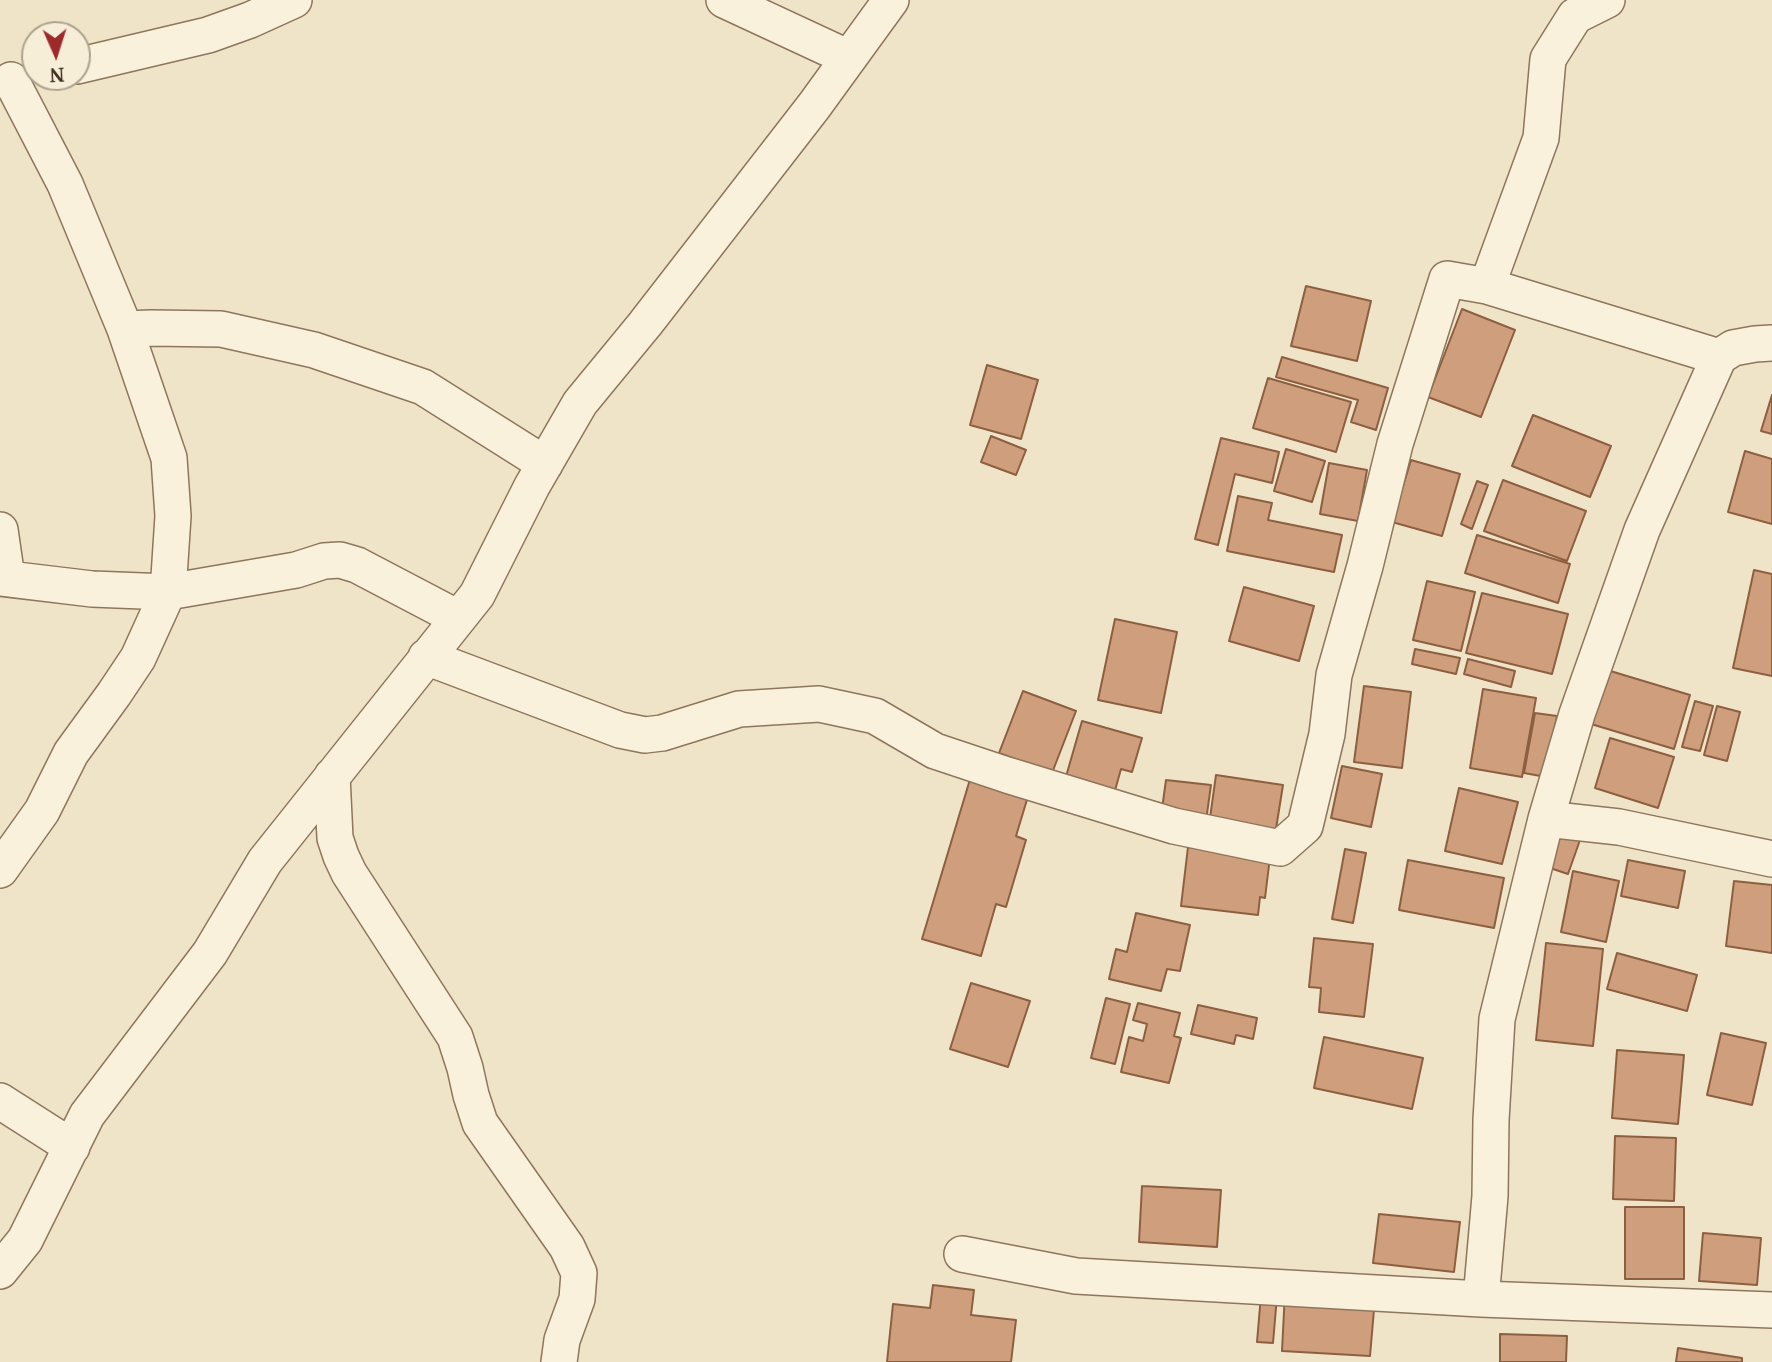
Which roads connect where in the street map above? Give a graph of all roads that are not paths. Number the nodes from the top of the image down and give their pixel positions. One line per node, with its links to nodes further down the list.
1 (294, 0): 6 (street)
2 (724, 0): 5 (street)
3 (891, 0): 5 (street)
4 (1607, 0): 8 (street)
5 (849, 58): 12 (street)
6 (91, 63)
7 (15, 78): 9 (street)
8 (1487, 286): 11 (street); 17 (street)
9 (125, 329): 12 (street); 15 (street)
10 (1772, 343): 11 (street)
11 (1719, 357): 19 (street)
12 (545, 464): 16 (street)
13 (0, 530): 14 (street)
14 (3, 578): 15 (street)
15 (168, 592): 16 (street); 21 (street)
16 (458, 618): 17 (street)
17 (426, 657): 18 (street)
18 (332, 776): 23 (street); 28 (street)
19 (1546, 819): 20 (street); 26 (street)
20 (1772, 859)
21 (0, 870)
22 (0, 1101): 23 (street)
23 (72, 1147): 25 (street)
24 (962, 1254): 26 (street)
25 (0, 1271)
26 (1481, 1299): 27 (street)
27 (1772, 1310)
28 (559, 1362)

